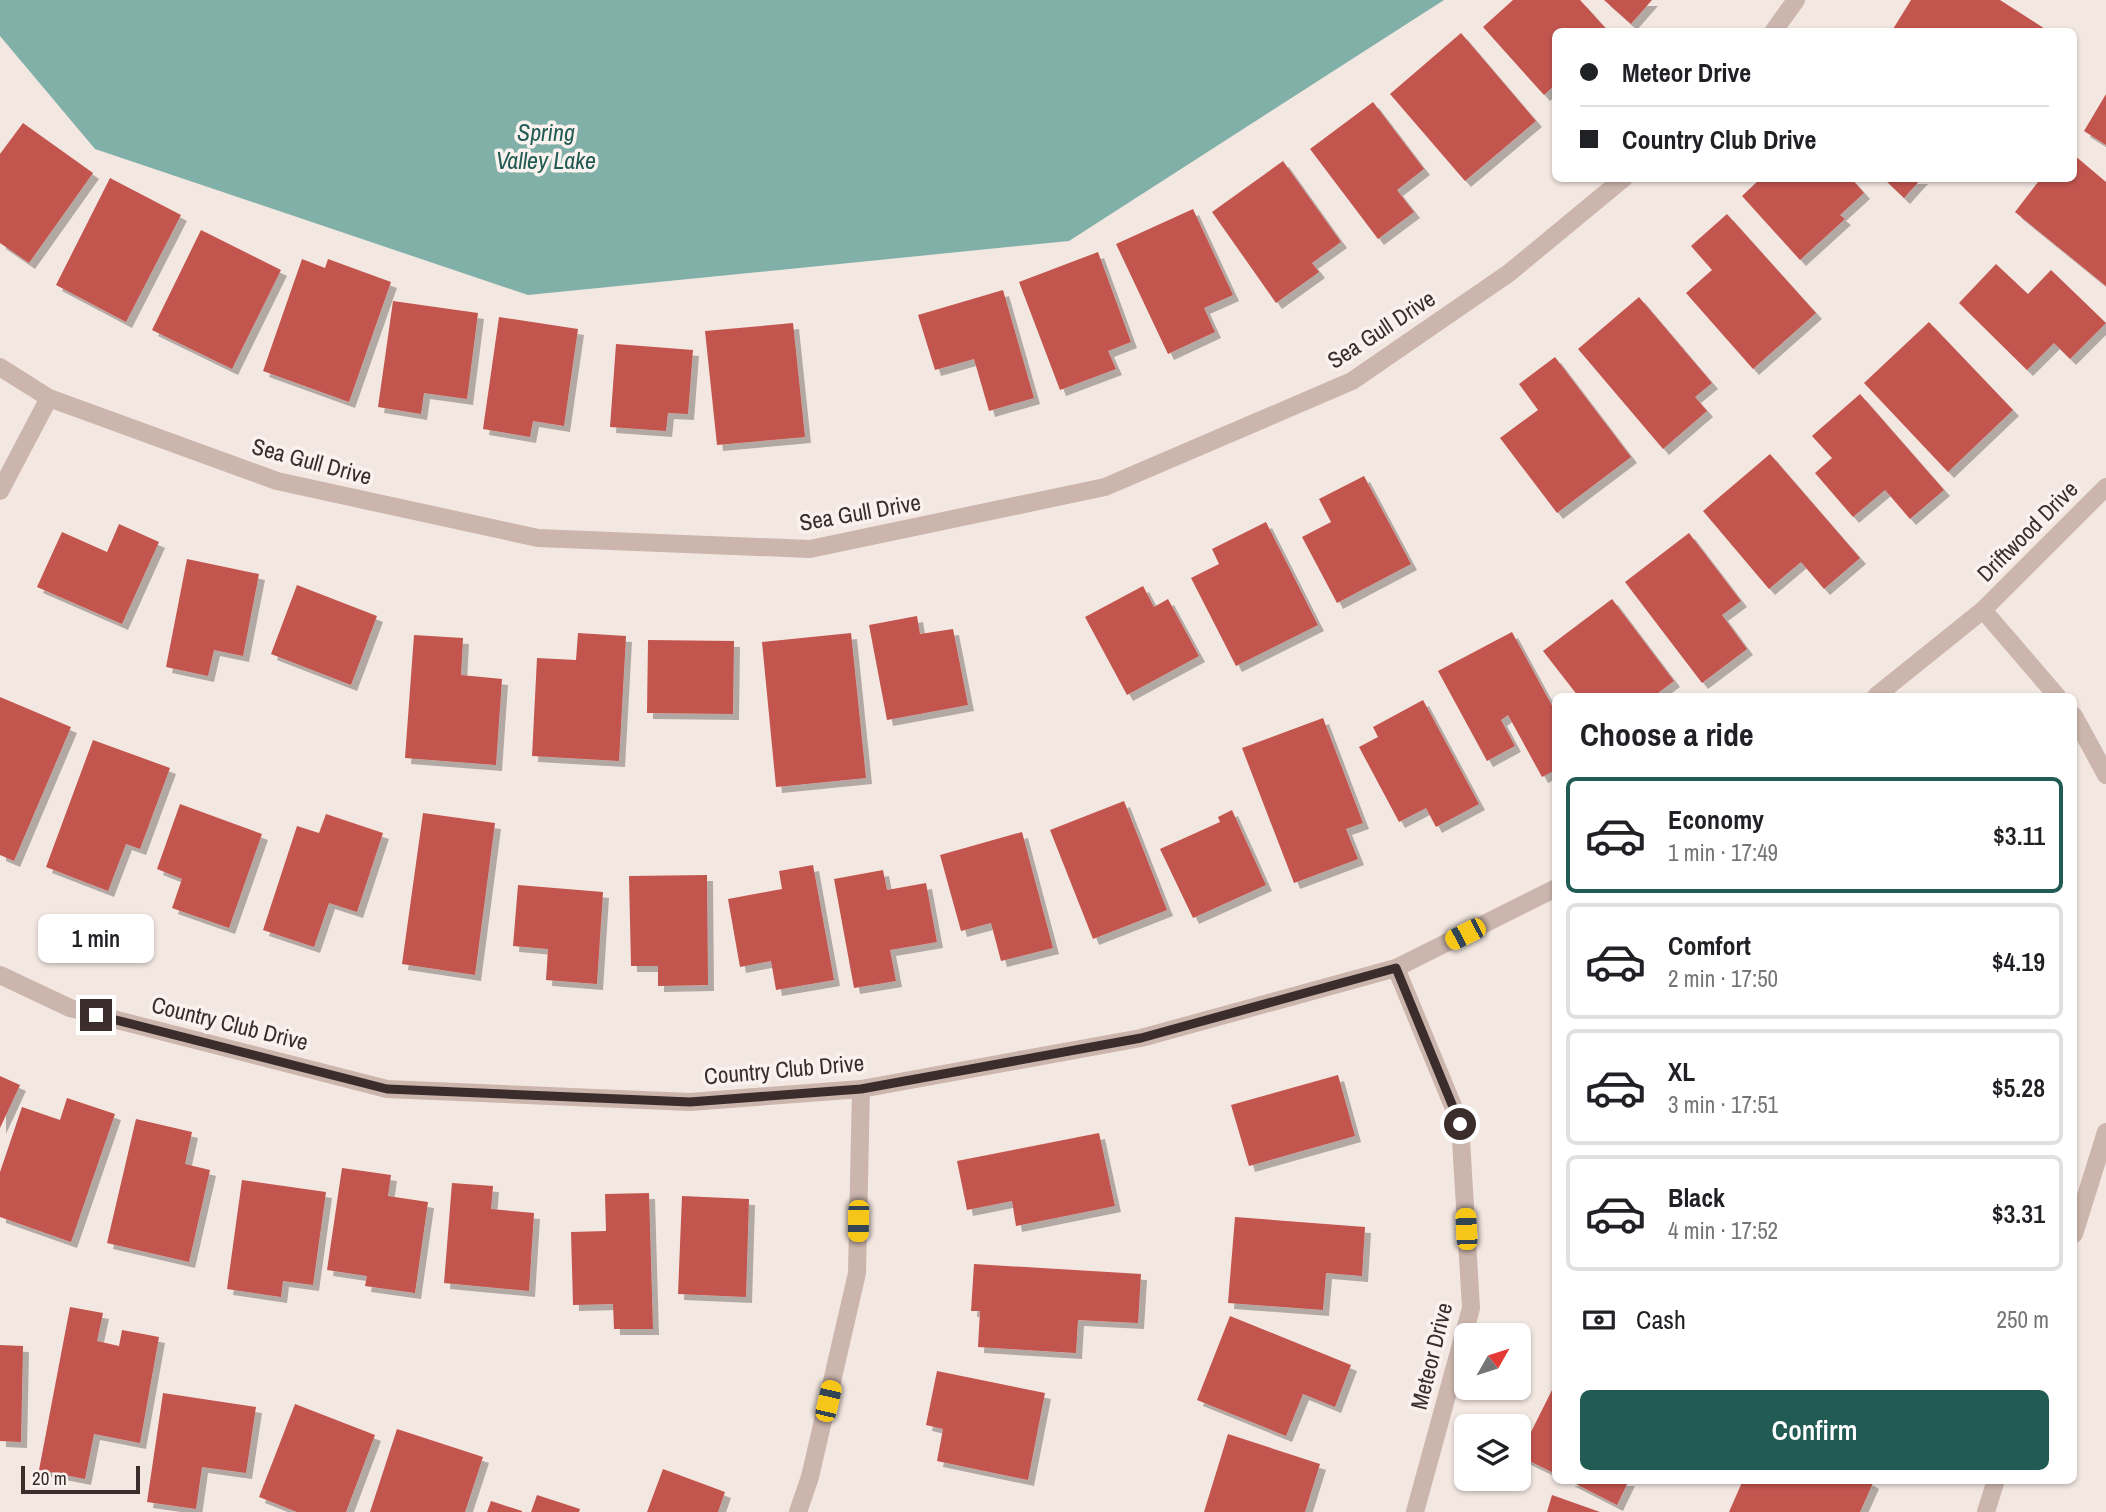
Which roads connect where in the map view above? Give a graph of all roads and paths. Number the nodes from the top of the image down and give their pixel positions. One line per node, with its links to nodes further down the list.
1 (1796, 0): 2 (street)
2 (1776, 28)
3 (1620, 182): 5 (street, Sea Gull Drive)
4 (0, 367): 5 (street, Sea Gull Drive)
5 (49, 398): 7 (street)
6 (2106, 487): 8 (street, Driftwood Drive)
7 (0, 491)
8 (1983, 610): 9 (street); 10 (street)
9 (1880, 693)
10 (2054, 693)
11 (2077, 722): 12 (street)
12 (2106, 775)
13 (1552, 890): 14 (street, Country Club Drive)
14 (1396, 968): 16 (street, Country Club Drive); 21 (street, Meteor Drive)
15 (0, 975): 16 (street, Country Club Drive)
16 (861, 1089): 20 (street)
17 (2106, 1132): 18 (street)
18 (2077, 1224)
19 (1995, 1484): 22 (street)
20 (798, 1512)
21 (1415, 1512)
22 (1986, 1512)

